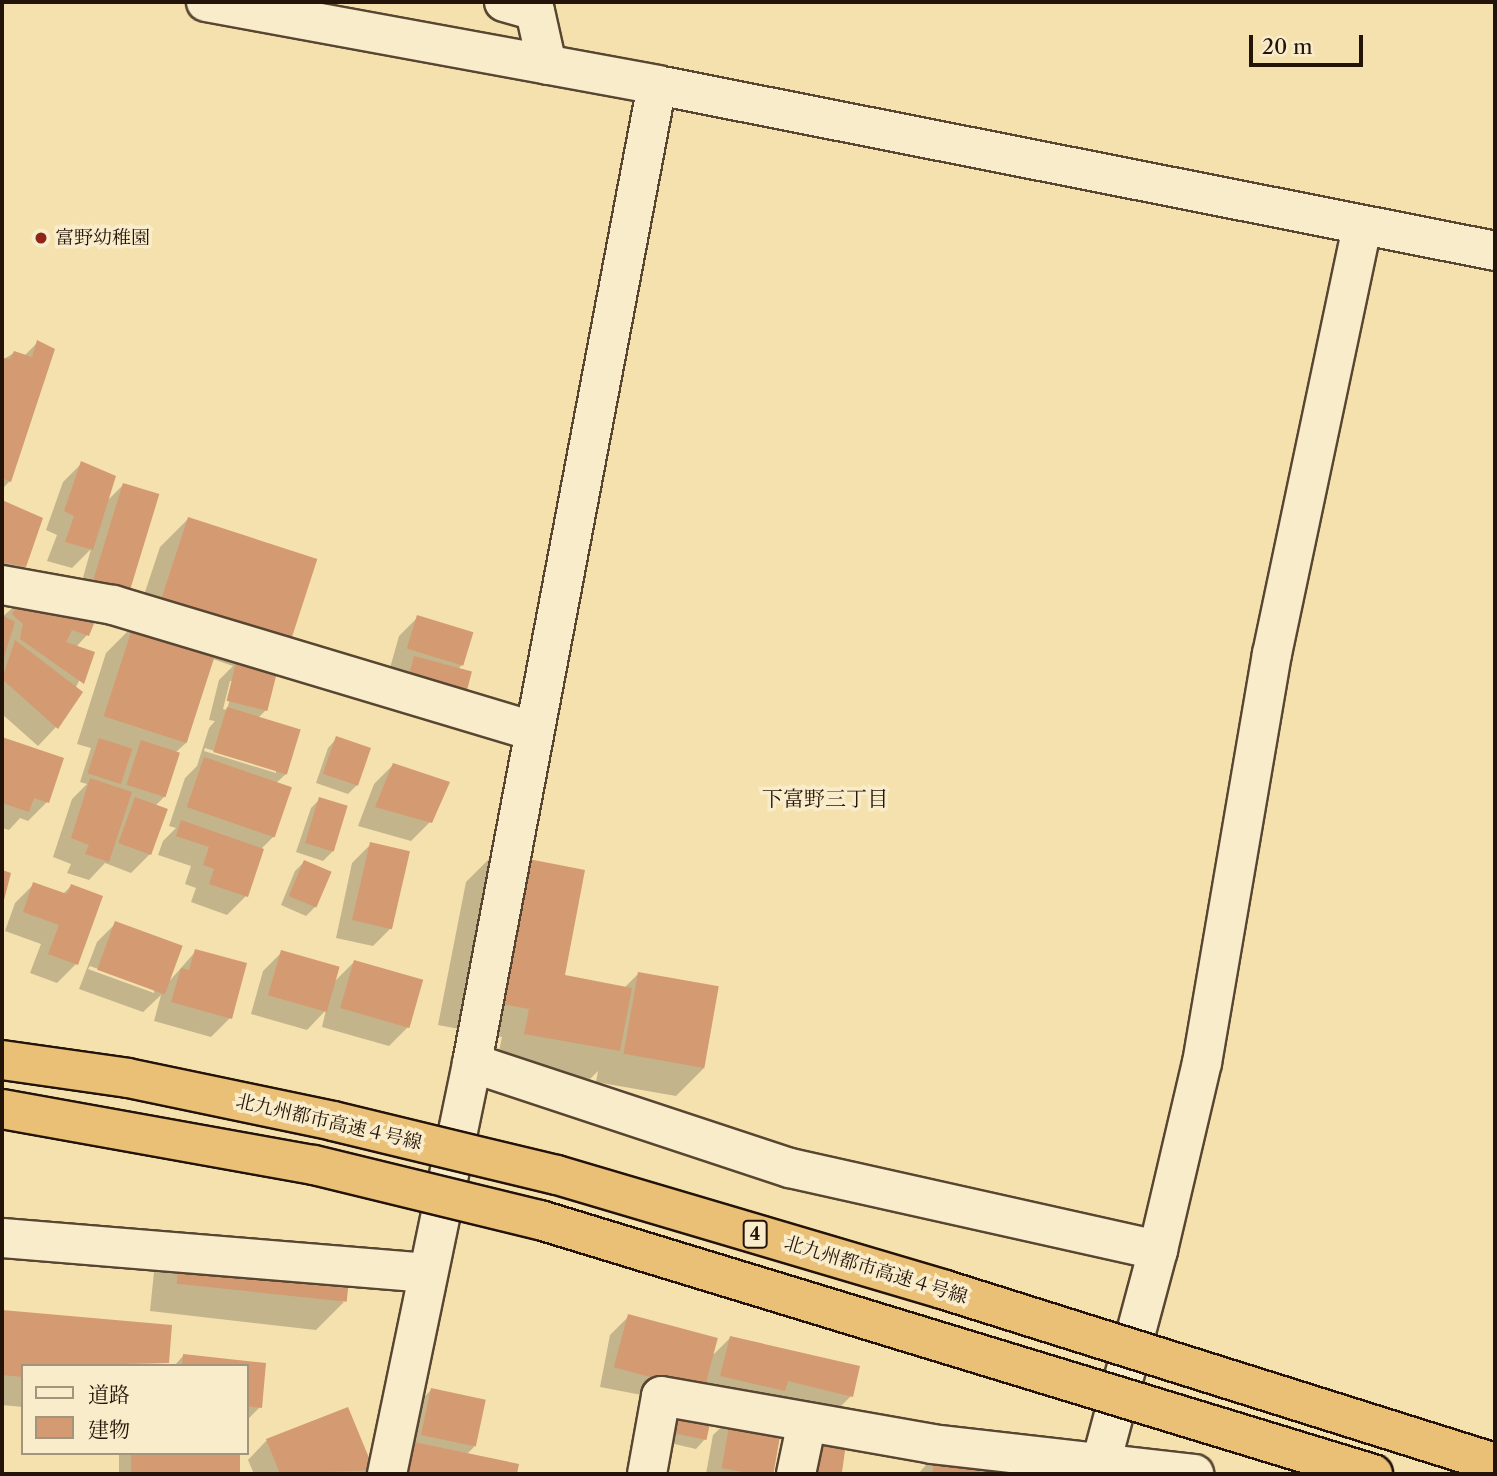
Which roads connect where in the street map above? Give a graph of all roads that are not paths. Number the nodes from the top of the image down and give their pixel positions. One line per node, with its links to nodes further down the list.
1 (206, 2): 3 (street)
2 (504, 2): 3 (street)
3 (547, 65): 4 (street)
4 (657, 85): 5 (street); 8 (street)
5 (1362, 227): 6 (street); 13 (street)
6 (1495, 251)
7 (2, 585): 8 (street)
8 (533, 731): 10 (street)
9 (2, 1060): 17 (highway, 北九州都市高速４号線 / 4, bridge)
10 (472, 1063): 13 (street); 14 (street)
11 (2, 1109): 23 (highway, bridge)
12 (2, 1238): 14 (street)
13 (1158, 1250): 18 (street)
14 (428, 1273): 19 (street)
15 (807, 1422): 16 (street); 20 (street); 21 (street)
16 (929, 1459): 18 (street)
17 (1495, 1463)
18 (1099, 1469): 22 (street)
19 (387, 1474)
20 (647, 1474)
21 (796, 1474)
22 (1194, 1474)
23 (1373, 1474)

